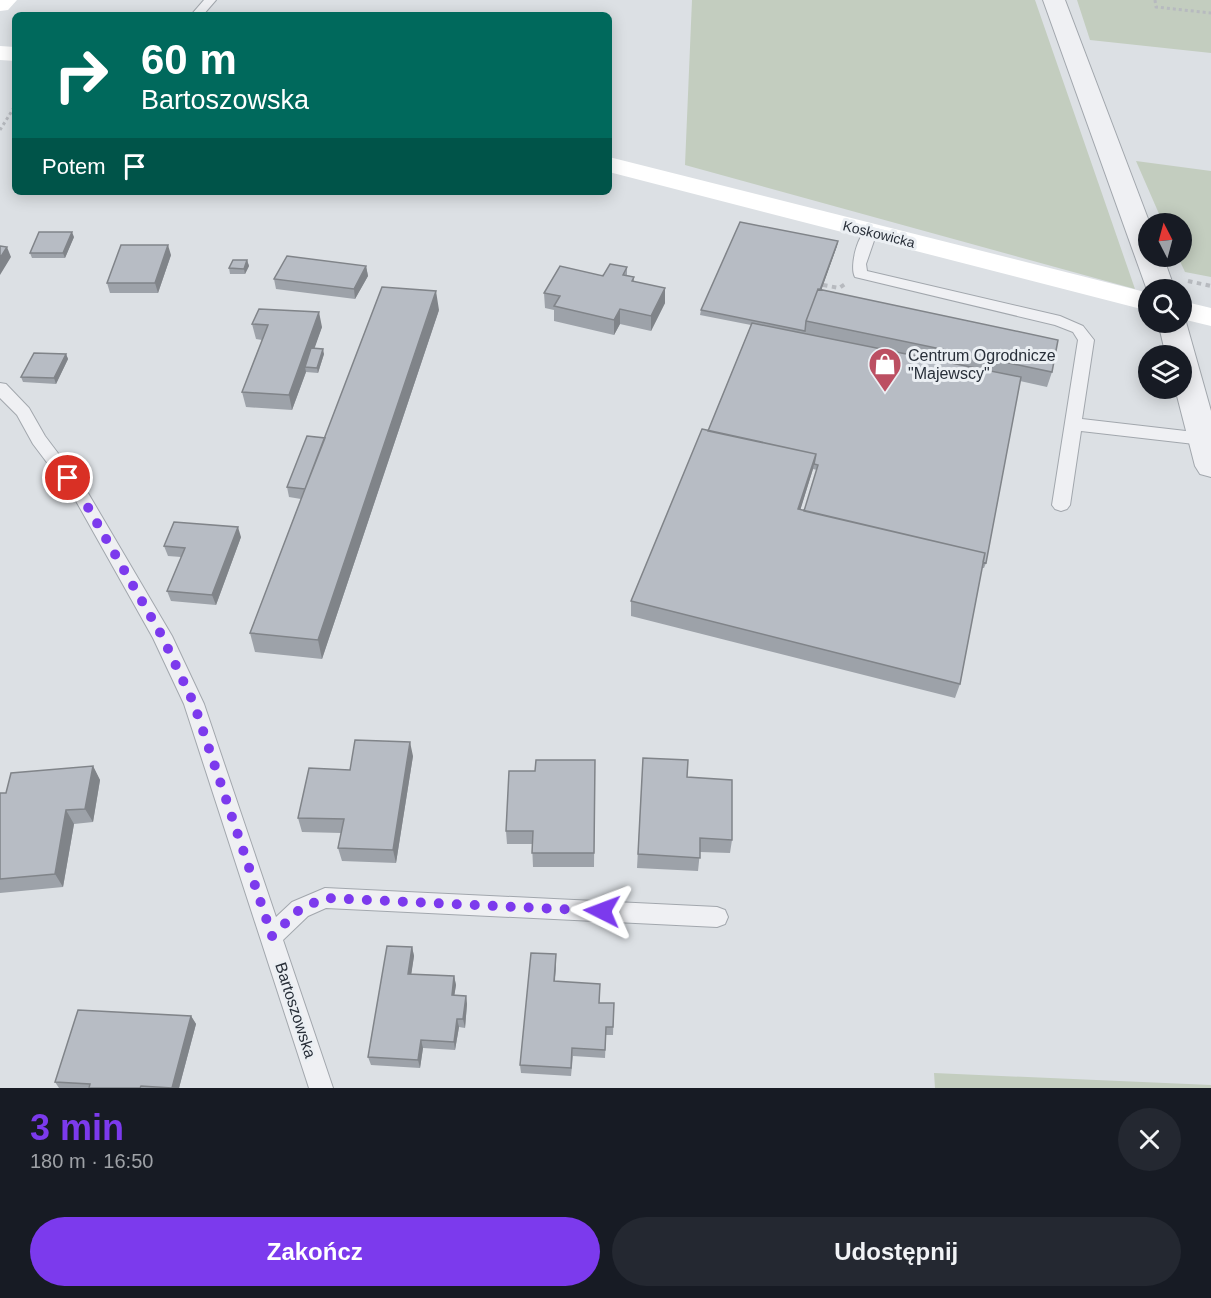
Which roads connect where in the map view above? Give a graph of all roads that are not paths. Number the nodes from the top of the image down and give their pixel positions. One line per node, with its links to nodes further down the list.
1 (6, 0): 4 (street)
2 (210, 0): 5 (lane)
3 (1054, 0): 7 (street)
4 (0, 5)
5 (200, 12)
6 (612, 165): 8 (street, Koskowicka)
7 (1138, 226)
8 (870, 232): 9 (street, Koskowicka); 14 (lane)
9 (1138, 299)
10 (1192, 312): 11 (street)
11 (1211, 317)
12 (0, 388): 18 (lane, Bartoszowska)
13 (1192, 398): 15 (street)
14 (1073, 424): 15 (lane); 16 (lane)
15 (1207, 453)
16 (1061, 505)
17 (717, 917): 18 (lane)
18 (272, 936): 19 (lane, Bartoszowska)
19 (321, 1088)

